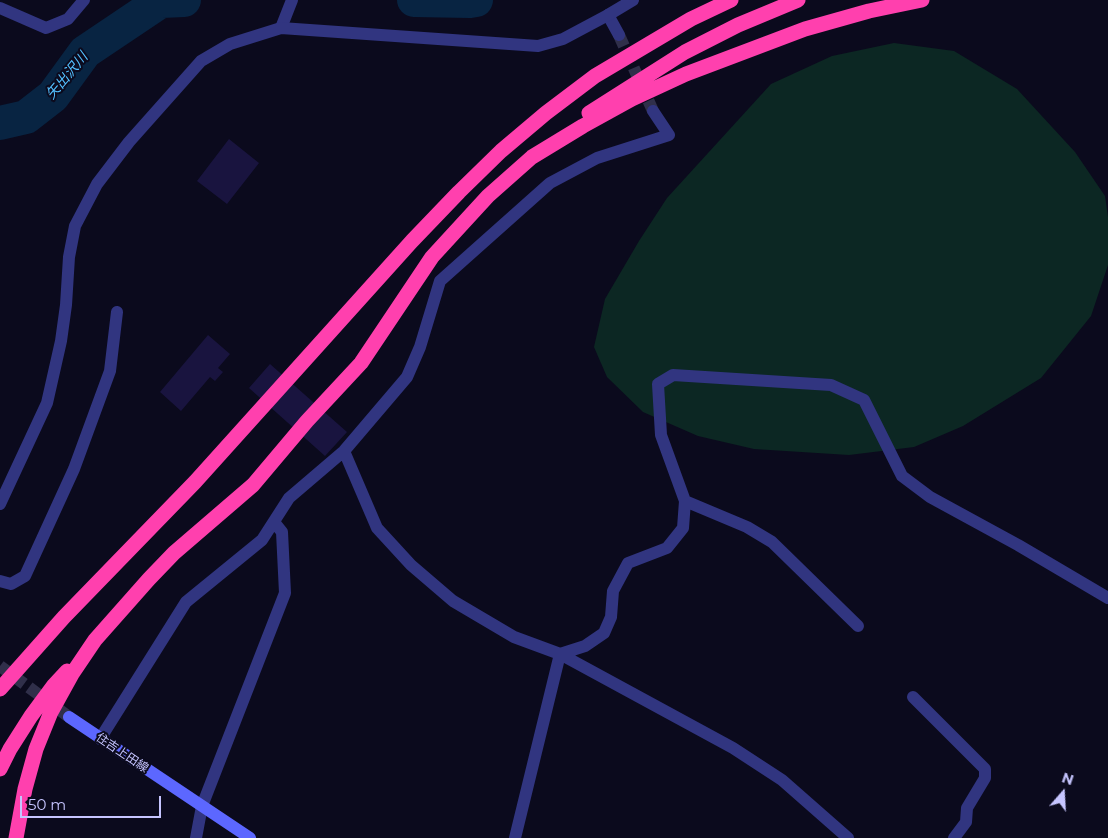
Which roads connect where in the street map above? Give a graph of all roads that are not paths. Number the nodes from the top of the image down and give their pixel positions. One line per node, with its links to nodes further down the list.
1 (84, 0): 7 (street)
2 (292, 0): 9 (street)
3 (633, 0): 8 (street)
4 (731, 0): 23 (highway)
5 (798, 0): 12 (highway)
6 (922, 0): 12 (highway)
7 (0, 8)
8 (608, 15): 9 (street); 10 (street)
9 (283, 23): 16 (street)
10 (619, 35)
11 (653, 111): 14 (street)
12 (532, 157): 21 (highway)
13 (117, 312): 18 (street)
14 (344, 451): 17 (street); 22 (street)
15 (685, 501): 19 (street); 20 (street); 22 (street)
16 (0, 504)
17 (274, 522): 26 (street); 28 (street)
18 (0, 582)
19 (1108, 598)
20 (858, 626)
21 (95, 640): 27 (highway); 29 (highway)
22 (560, 654): 32 (street); 33 (street)
23 (0, 689)
24 (913, 697): 34 (street)
25 (69, 717): 26 (main road, 住吉上田線)
26 (100, 739): 28 (main road, 住吉上田線)
27 (0, 769)
28 (202, 806): 30 (street); 31 (main road, 住吉上田線)
29 (16, 838)
30 (196, 838)
31 (250, 838)
32 (515, 838)
33 (848, 838)
34 (954, 838)

